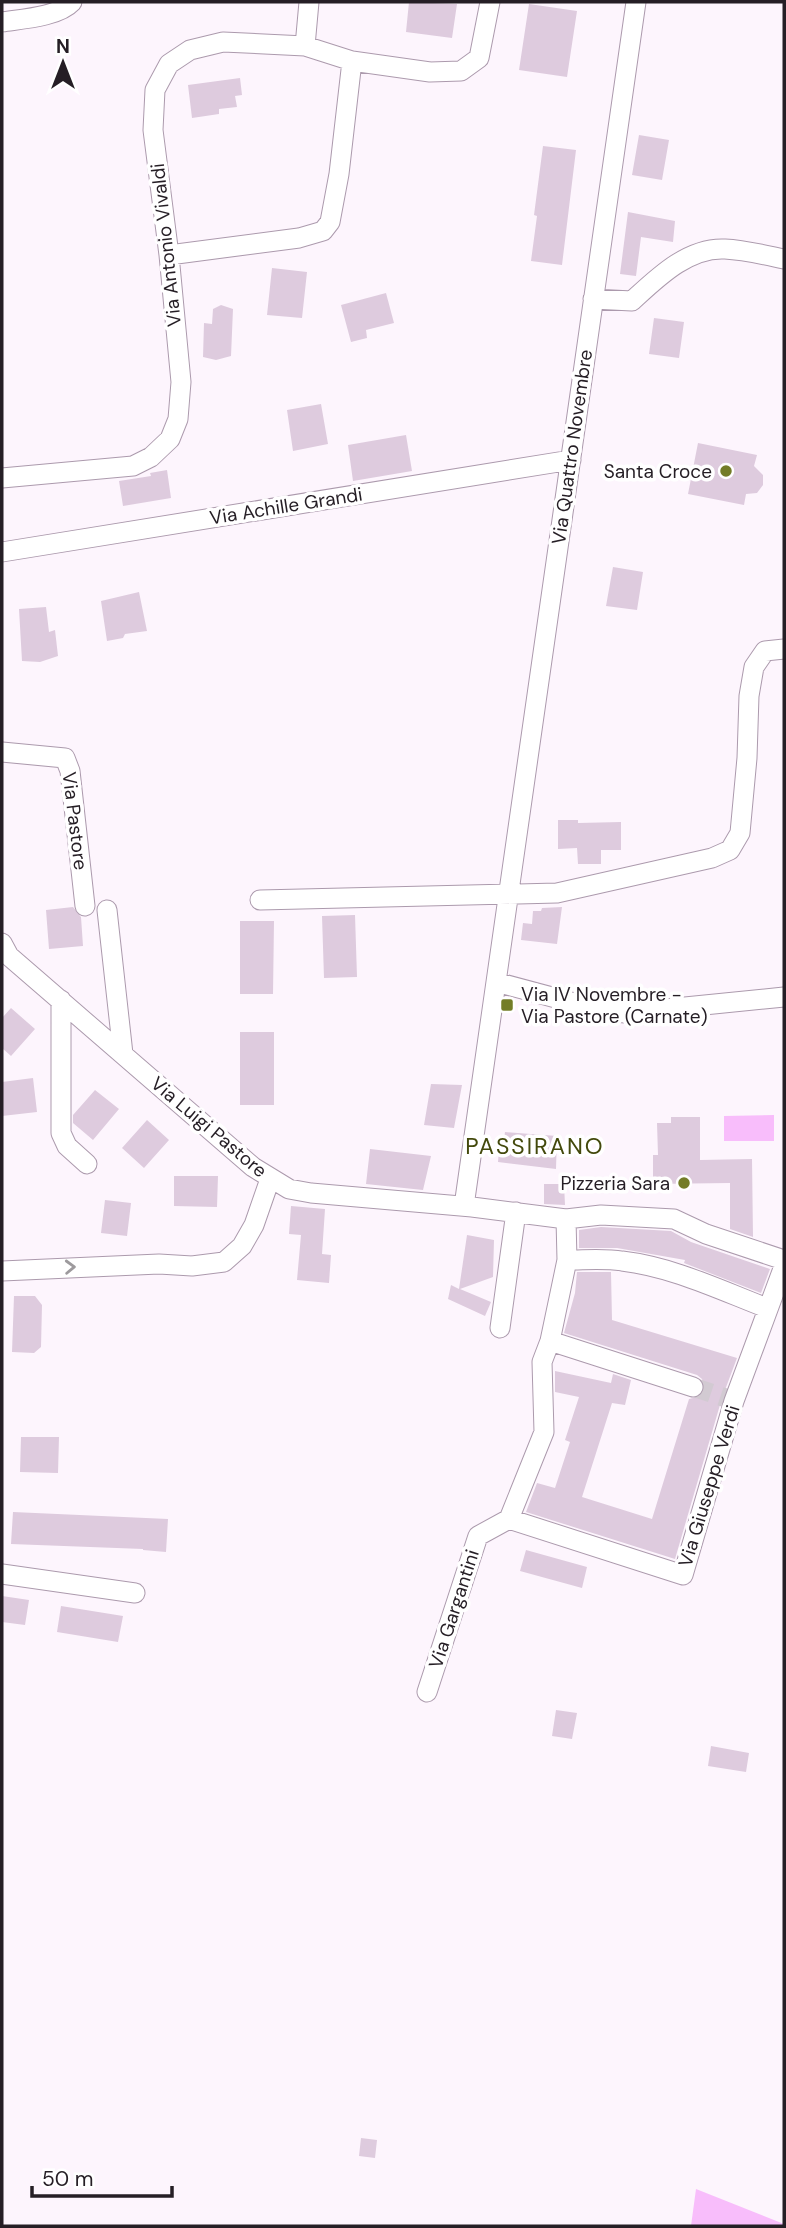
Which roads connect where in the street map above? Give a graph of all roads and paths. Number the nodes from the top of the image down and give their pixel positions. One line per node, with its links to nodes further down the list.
1 (72, 2): 5 (street)
2 (309, 2): 6 (street)
3 (490, 2): 7 (street, Via Antonio Vivaldi)
4 (636, 2): 10 (street, Via Quattro Novembre)
5 (2, 22)
6 (305, 47): 7 (street, Via Antonio Vivaldi); 8 (street, Via Antonio Vivaldi)
7 (352, 61): 8 (street)
8 (169, 255): 12 (street, Via Antonio Vivaldi)
9 (784, 259): 10 (street)
10 (593, 299): 11 (street, Via Quattro Novembre)
11 (570, 460): 13 (street, Via Achille Grandi); 16 (street, Via Quattro Novembre)
12 (2, 478)
13 (2, 552)
14 (784, 649): 16 (street)
15 (2, 752): 18 (street, Via Pastore)
16 (509, 893): 17 (street); 21 (street, Via Quattro Novembre)
17 (260, 900)
18 (85, 906)
19 (107, 910): 24 (street)
20 (4, 955): 23 (street, Via Luigi Pastore)
21 (496, 982): 22 (street); 27 (street, Via Quattro Novembre)
22 (784, 997)
23 (61, 1000): 24 (street, Via Luigi Pastore); 25 (street)
24 (123, 1054): 26 (street, Via Luigi Pastore)
25 (87, 1164)
26 (270, 1179): 27 (street, Via Luigi Pastore); 33 (street, one-way to 26)
27 (464, 1206): 28 (street)
28 (516, 1212): 29 (street); 35 (street)
29 (566, 1219): 30 (street); 31 (street)
30 (784, 1260)
31 (568, 1261): 34 (street); 36 (street)
32 (784, 1266): 34 (street, Via Giuseppe Verdi)
33 (2, 1270)
34 (767, 1308): 38 (street, Via Giuseppe Verdi)
35 (500, 1328)
36 (550, 1341): 37 (street); 38 (street)
37 (693, 1387)
38 (509, 1519): 41 (street, Via Gargantini)
39 (2, 1574): 40 (street)
40 (135, 1593)
41 (427, 1692)

